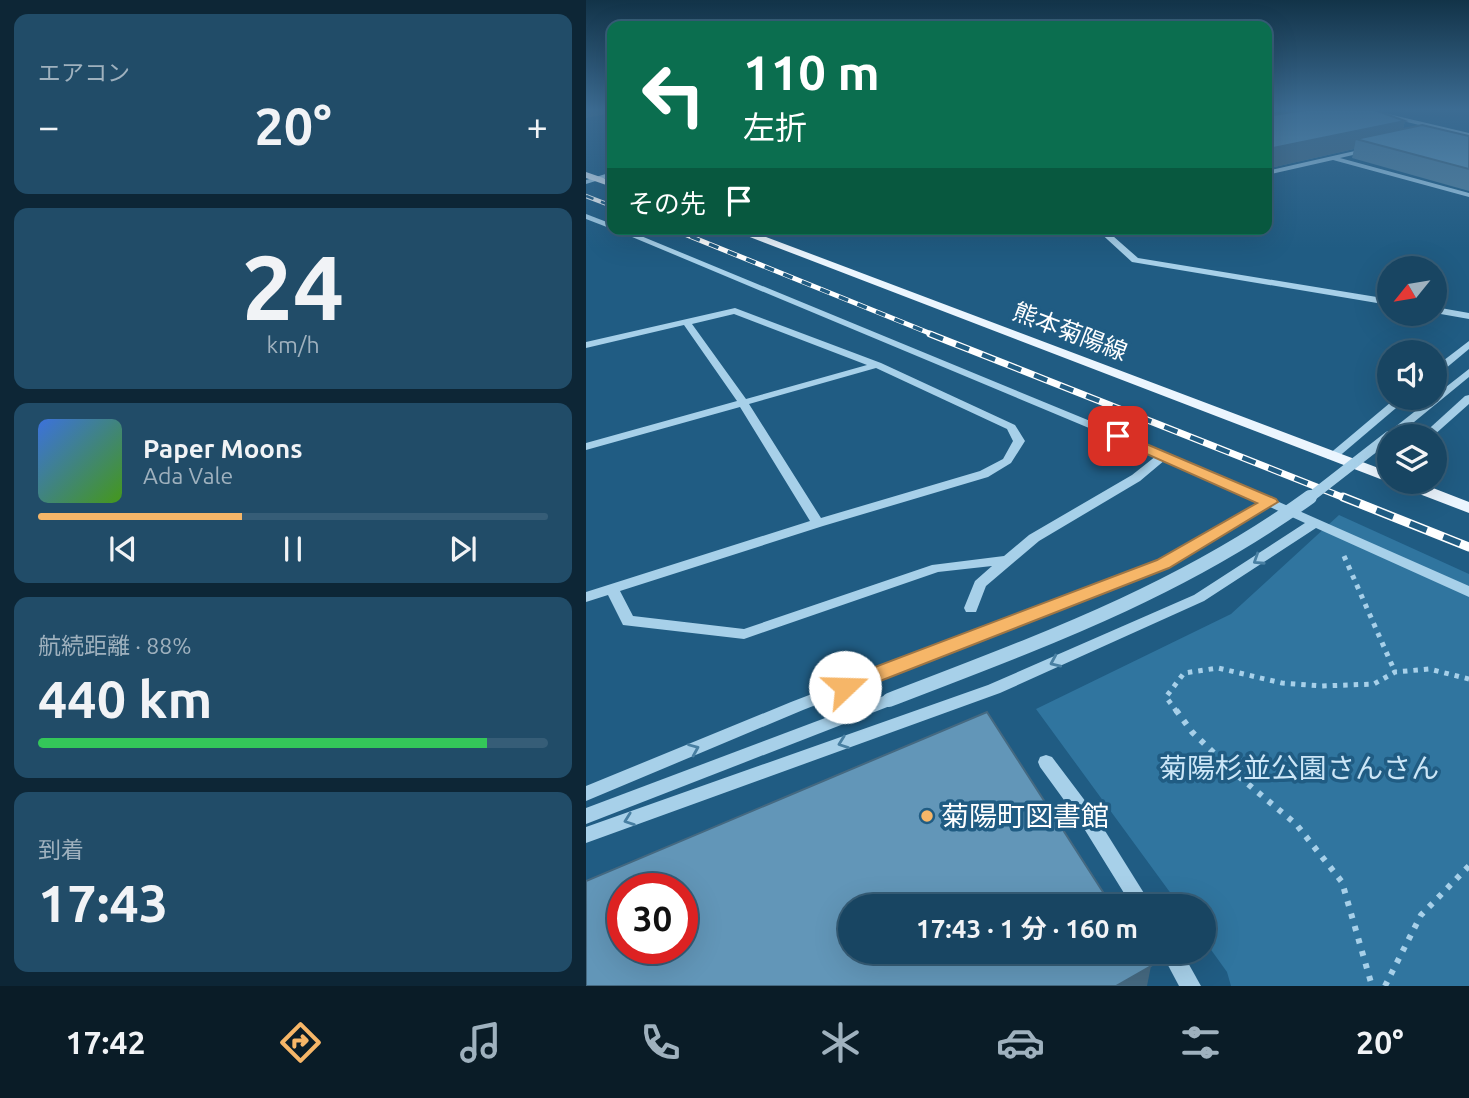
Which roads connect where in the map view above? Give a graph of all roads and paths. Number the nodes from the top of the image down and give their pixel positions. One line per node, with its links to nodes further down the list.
1 (1341, 156): 2 (street)
2 (1332, 158): 3 (street); 7 (street)
3 (1272, 172)
4 (607, 175): 5 (street)
5 (589, 178): 6 (main road)
6 (607, 183)
7 (1469, 195)
8 (586, 216): 9 (street)
9 (607, 225)
10 (632, 235): 29 (street)
11 (750, 235): 30 (main road, 熊本菊陽線)
12 (1107, 235): 13 (street)
13 (1377, 300)
14 (1447, 312): 15 (street)
15 (1469, 316)
16 (686, 322): 18 (street); 20 (street); 23 (street)
17 (1469, 344): 19 (street)
18 (586, 345)
19 (1447, 362)
20 (877, 365): 23 (street); 35 (street)
21 (1469, 372): 25 (street)
22 (1469, 398): 26 (street)
23 (744, 404): 27 (street); 35 (street)
24 (1388, 410): 30 (street)
25 (1405, 424)
26 (1440, 424)
27 (586, 447)
28 (1377, 447): 47 (street, bridge)
29 (1164, 455): 33 (street); 37 (street)
30 (1332, 457): 31 (main road, 熊本菊陽線)
31 (1377, 472)
32 (1434, 494): 34 (main road, 熊本菊陽線)
33 (1270, 502): 36 (street); 46 (street, one-way to 33)
34 (1469, 508)
35 (818, 523): 39 (street)
36 (1315, 523): 40 (street); 48 (street, one-way to 48)
37 (1009, 560): 39 (street); 42 (street)
38 (1356, 561): 43 (path)
39 (613, 590): 41 (street)
40 (1469, 593)
41 (586, 597)
42 (971, 608)
43 (1395, 672): 44 (path); 53 (path)
44 (1469, 679)
45 (1046, 762): 50 (street)
46 (586, 794)
47 (586, 816)
48 (586, 835)
49 (1469, 866): 54 (path)
50 (1135, 894)
51 (1178, 964): 52 (street)
52 (1191, 986)
53 (1372, 986)
54 (1385, 986)

